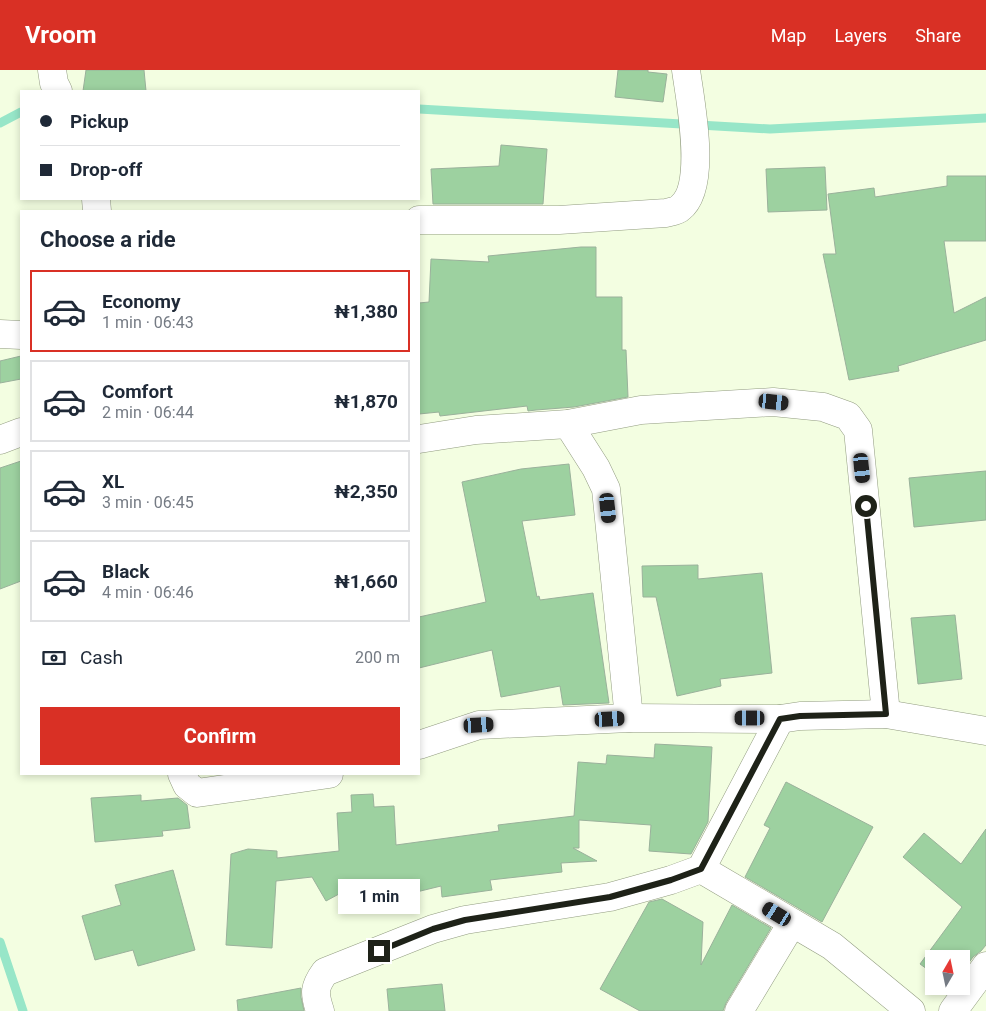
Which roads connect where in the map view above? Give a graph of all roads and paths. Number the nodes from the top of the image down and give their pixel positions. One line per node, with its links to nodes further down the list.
1 (52, 70): 3 (street)
2 (686, 70): 4 (street)
3 (57, 90)
4 (420, 220)
5 (0, 334): 6 (street)
6 (20, 335)
7 (568, 424): 9 (street); 11 (street); 12 (street)
8 (20, 432): 10 (street)
9 (420, 439)
10 (0, 440)
11 (886, 714): 13 (street); 14 (street)
12 (629, 718): 13 (street); 15 (street)
13 (780, 719): 18 (street)
14 (986, 731)
15 (420, 745)
16 (182, 775): 17 (street)
17 (322, 775)
18 (701, 869): 19 (street); 21 (street)
19 (792, 923): 22 (street); 23 (street)
20 (986, 966): 24 (street)
21 (320, 1011)
22 (739, 1011)
23 (911, 1011)
24 (954, 1011)

